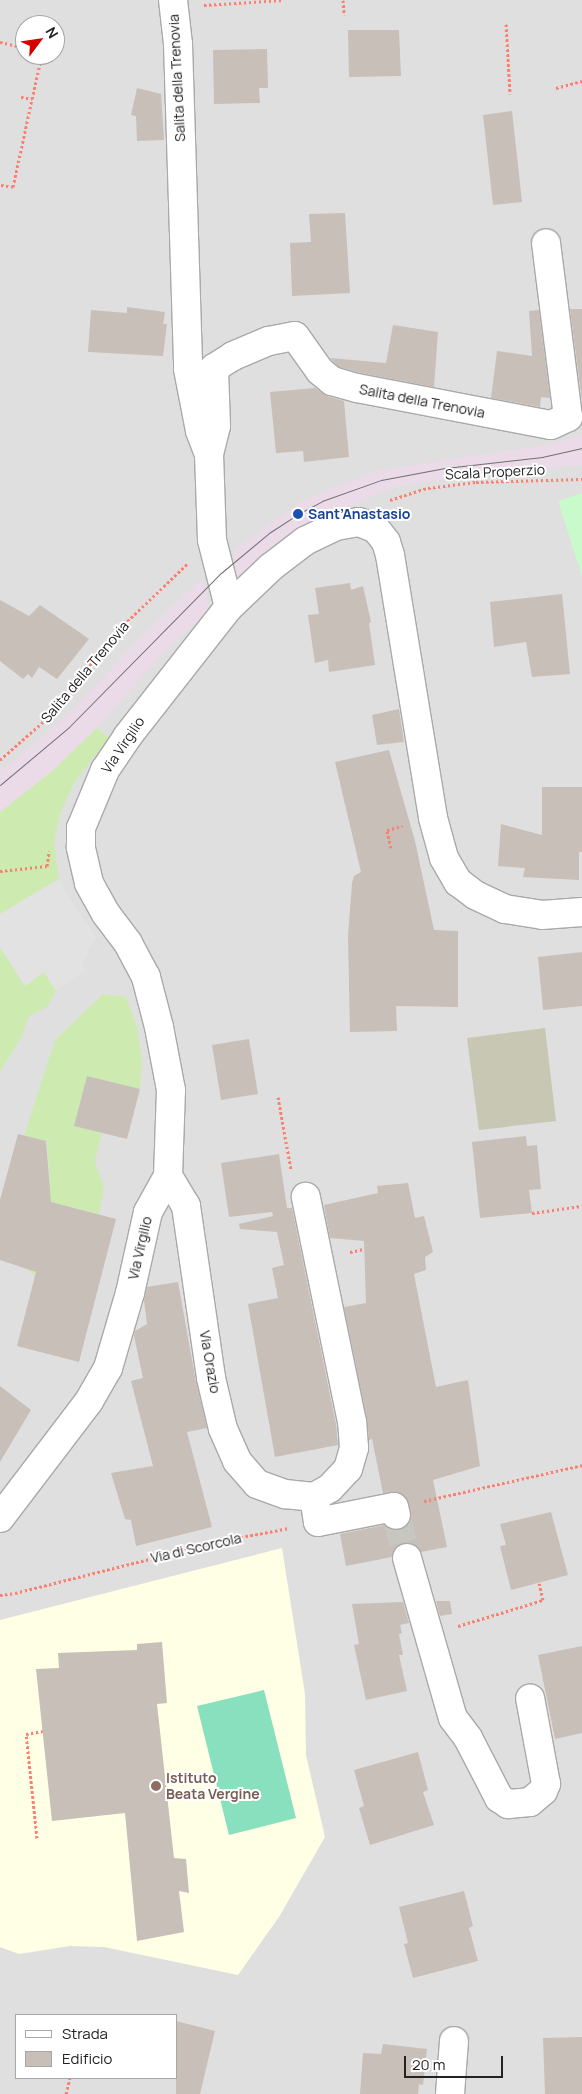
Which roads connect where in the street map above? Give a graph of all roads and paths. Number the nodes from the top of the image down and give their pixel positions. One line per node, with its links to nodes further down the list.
1 (283, 0): 3 (path)
2 (343, 0): 4 (path)
3 (173, 4): 16 (street, Salita della Trenovia)
4 (344, 15)
5 (506, 24): 11 (path)
6 (0, 42): 7 (path)
7 (15, 46)
8 (40, 65): 13 (path)
9 (582, 81): 10 (path)
10 (556, 88)
11 (510, 94)
12 (20, 97): 13 (path)
13 (32, 99): 14 (path)
14 (1, 185)
15 (546, 243): 16 (street, Salita della Trenovia)
16 (209, 454): 19 (street, Salita della Trenovia)
17 (582, 479): 18 (path, Scala Properzio)
18 (359, 522): 20 (street, Via Virgilio); 24 (street)
19 (212, 540): 20 (street, Salita della Trenovia); 21 (path, Salita della Trenovia)
20 (228, 607): 26 (street, Via Virgilio)
21 (0, 760)
22 (47, 866): 23 (path)
23 (0, 871)
24 (582, 912)
25 (278, 1097): 27 (path)
26 (168, 1176): 31 (street, Via Orazio); 33 (street, Via Virgilio)
27 (306, 1197): 31 (street)
28 (582, 1206): 29 (path)
29 (532, 1213)
30 (582, 1465): 32 (path)
31 (316, 1509): 32 (street); 36 (path, Via di Scorcola)
32 (395, 1511)
33 (0, 1518)
34 (407, 1558): 37 (street)
35 (539, 1583): 37 (path)
36 (0, 1595)
37 (429, 1634): 38 (street)
38 (530, 1698)
39 (43, 1731): 40 (path)
40 (37, 1838)
41 (454, 2041): 44 (street)
42 (70, 2079): 43 (path)
43 (66, 2094)
44 (450, 2094)

